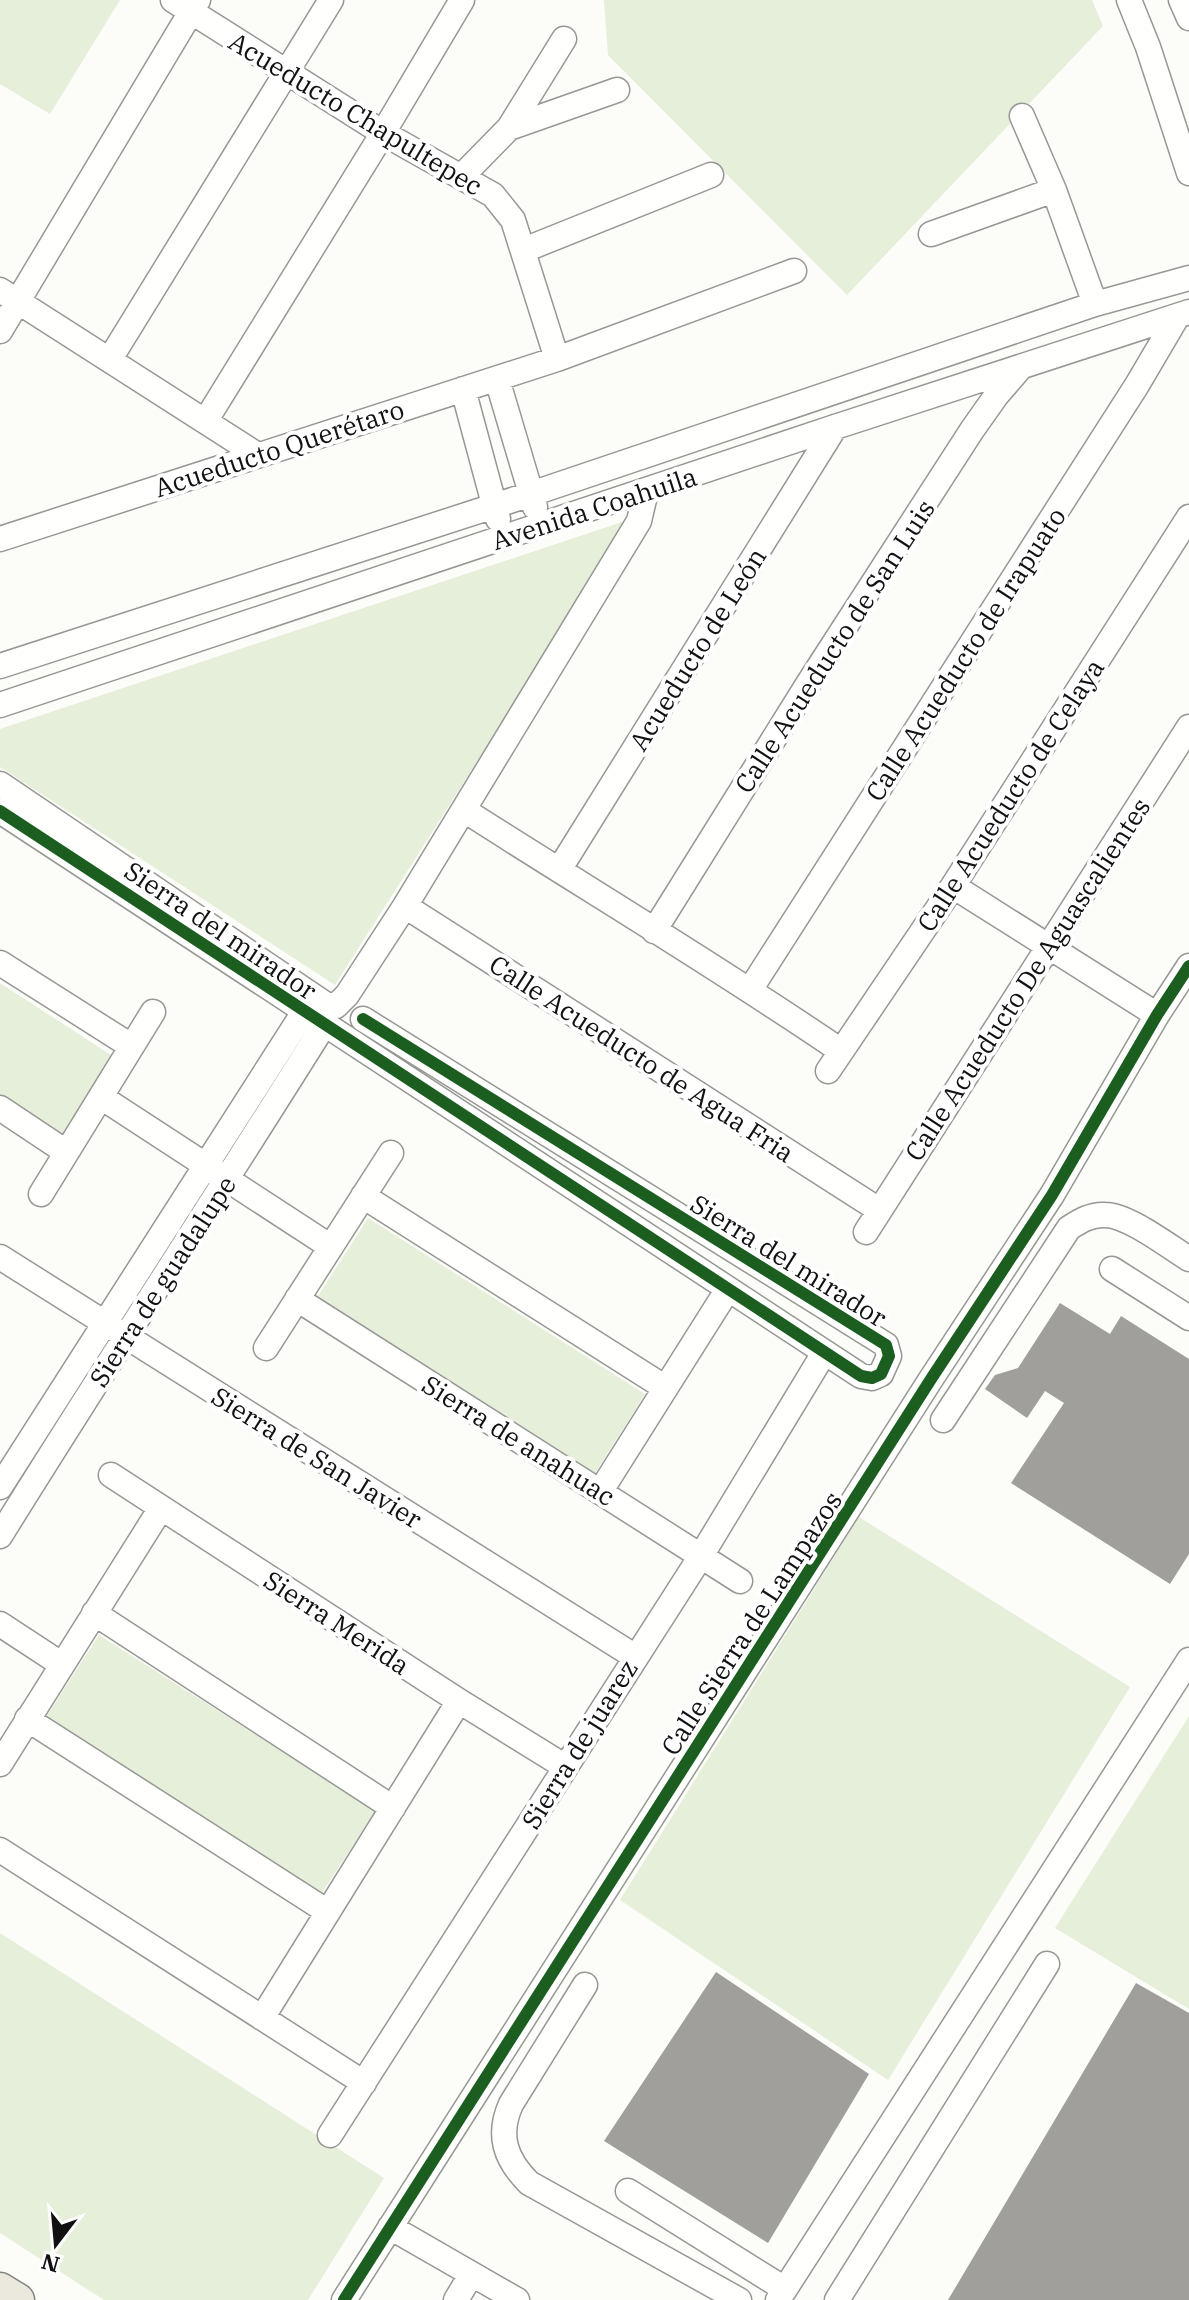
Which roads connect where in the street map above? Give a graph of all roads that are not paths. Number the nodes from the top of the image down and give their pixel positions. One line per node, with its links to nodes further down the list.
1 (331, 0): 8 (street)
2 (462, 0): 12 (street)
3 (1129, 0): 13 (street)
4 (1181, 0): 6 (street)
5 (188, 4): 8 (street, Acueducto Chapultepec); 22 (street)
6 (1189, 18)
7 (564, 39): 11 (street)
8 (288, 72): 12 (street, Acueducto Chapultepec); 26 (street)
9 (617, 90): 11 (street)
10 (1022, 116): 17 (street)
11 (509, 128): 16 (street)
12 (383, 133): 16 (street, Acueducto Chapultepec); 31 (street)
13 (1183, 134): 14 (street)
14 (1189, 173)
15 (711, 175): 19 (street)
16 (461, 177): 19 (street, Acueducto Chapultepec)
17 (1054, 190): 18 (street); 23 (street)
18 (931, 234)
19 (524, 250): 27 (street, Acueducto Chapultepec)
20 (794, 271): 27 (street, Acueducto Querétaro)
21 (1189, 278): 23 (street, Avenida Coahuila)
22 (9, 296): 25 (street); 26 (street)
23 (1095, 304): 35 (street, Avenida Coahuila)
24 (1183, 314): 28 (street, Avenida Coahuila); 54 (street, Calle Acueducto de Irapuato)
25 (0, 331)
26 (110, 359): 31 (street)
27 (557, 359): 29 (street, Acueducto Querétaro)
28 (1023, 366): 32 (street, Avenida Coahuila); 50 (street, Calle Acueducto de San Luis)
29 (497, 379): 30 (street, Acueducto Querétaro); 35 (street)
30 (463, 389): 33 (street, Acueducto Querétaro); 36 (street)
31 (206, 420): 33 (street)
32 (835, 427): 34 (street, Avenida Coahuila); 47 (street, Acueducto de León)
33 (256, 454): 40 (street, Acueducto Querétaro)
34 (646, 491): 38 (street, Avenida Coahuila); 45 (street)
35 (531, 494): 36 (street, Avenida Coahuila); 38 (street)
36 (494, 505): 39 (street); 41 (street, Avenida Coahuila)
37 (1189, 517): 48 (street, Calle Acueducto de Celaya)
38 (540, 525): 39 (street, Avenida Coahuila)
39 (503, 537): 42 (street, Avenida Coahuila)
40 (0, 539)
41 (0, 666)
42 (0, 705)
43 (1189, 727): 51 (street, Calle Acueducto De Aguascalientes)
44 (0, 784): 56 (street, Sierra del mirador)
45 (464, 810): 47 (street); 49 (street)
46 (0, 811): 56 (street, Sierra del mirador)
47 (559, 870): 50 (street)
48 (953, 886): 51 (street); 54 (street, Calle Acueducto de Celaya)
49 (405, 906): 56 (street); 70 (street, Calle Acueducto de Agua Fria)
50 (654, 931): 54 (street)
51 (1048, 947): 57 (street); 70 (street, Calle Acueducto De Aguascalientes)
52 (0, 963): 59 (street)
53 (1189, 966): 57 (street, Calle Sierra de Lampazos)
54 (750, 990)
55 (153, 1012): 59 (street)
56 (321, 1014): 65 (street, Sierra del mirador); 66 (street, Sierra de guadalupe); 67 (street, Sierra de guadalupe)
57 (1157, 1015): 109 (street, Calle Sierra de Lampazos)
58 (363, 1019): 62 (street, Sierra del mirador)
59 (131, 1046): 60 (street)
60 (101, 1097): 63 (street); 66 (street)
61 (0, 1108): 63 (street)
62 (542, 1132): 65 (street); 81 (street, Sierra del mirador)
63 (66, 1152): 68 (street)
64 (391, 1153): 69 (street)
65 (525, 1155): 76 (street, Sierra del mirador)
66 (204, 1166): 67 (street); 79 (street, Sierra de guadalupe)
67 (227, 1180): 72 (street); 79 (street, Sierra de guadalupe)
68 (41, 1194)
69 (363, 1196): 72 (street); 82 (street)
70 (879, 1210): 71 (street, Calle Acueducto De Aguascalientes)
71 (866, 1232)
72 (331, 1247): 77 (street)
73 (0, 1257): 79 (street, Sierra de San Javier)
74 (1189, 1259): 83 (street)
75 (1112, 1269): 78 (street)
76 (728, 1289): 81 (street, Sierra del mirador); 82 (street)
77 (297, 1299): 80 (street); 86 (street, Sierra de anahuac)
78 (1189, 1318)
79 (114, 1330): 85 (street, Sierra de guadalupe); 88 (street, Sierra de guadalupe); 93 (street, Sierra de San Javier)
80 (266, 1348)
81 (824, 1353): 89 (street, Sierra de juarez)
82 (664, 1387): 86 (street)
83 (943, 1420)
84 (111, 1475): 87 (street, Sierra Merida)
85 (0, 1487)
86 (600, 1492): 89 (street, Sierra de anahuac)
87 (161, 1508): 91 (street); 96 (street, Sierra Merida)
88 (0, 1536)
89 (701, 1556): 90 (street, Sierra de anahuac); 93 (street, Sierra de juarez)
90 (740, 1581)
91 (94, 1613): 95 (street); 100 (street)
92 (0, 1624): 95 (street)
93 (634, 1656): 99 (street, Sierra de juarez)
94 (1189, 1660): 112 (street)
95 (61, 1664): 97 (street)
96 (459, 1701): 99 (street, Sierra Merida); 100 (street)
97 (27, 1719): 98 (street); 102 (street)
98 (0, 1764)
99 (564, 1766): 106 (street, Sierra de juarez)
100 (393, 1808): 102 (street)
101 (0, 1850): 105 (street)
102 (328, 1912): 105 (street)
103 (1047, 1964): 118 (street)
104 (585, 1985): 117 (street)
105 (262, 2018): 106 (street)
106 (364, 2083): 107 (street, Sierra de juarez)
107 (330, 2135)
108 (628, 2191): 112 (street)
109 (390, 2227): 110 (street); 114 (street, Calle Sierra de Lampazos)
110 (471, 2275): 115 (street); 116 (street)
111 (0, 2289): 113 (main road)
112 (780, 2294)
113 (18, 2300)
114 (344, 2300)
115 (456, 2300)
116 (517, 2300)
117 (739, 2300)
118 (837, 2300)

